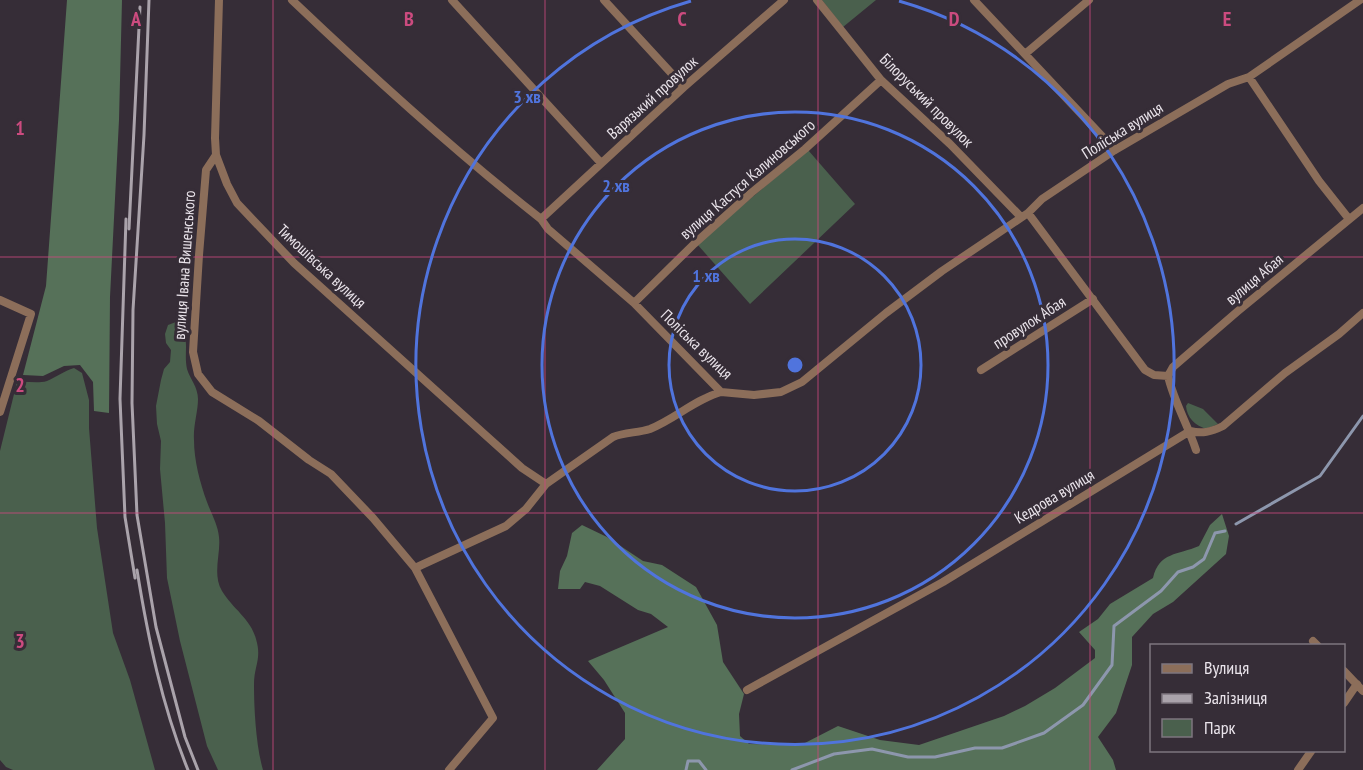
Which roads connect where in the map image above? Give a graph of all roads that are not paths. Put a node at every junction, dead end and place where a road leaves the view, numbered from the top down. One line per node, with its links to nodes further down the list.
1 (219, 0): 15 (street, Тимошівська вулиця)
2 (292, 0): 19 (street, Поліська вулиця)
3 (452, 0): 16 (street)
4 (604, 0): 13 (street)
5 (784, 0): 13 (street, Варязький провулок)
6 (817, 0): 12 (street, Білоруський провулок)
7 (974, 0): 10 (street)
8 (1089, 0): 10 (street)
9 (1360, 0): 11 (street, Поліська вулиця)
10 (1025, 54): 14 (street)
11 (1249, 77): 14 (street, Поліська вулиця); 20 (street)
12 (881, 80): 18 (street, Білоруський провулок); 23 (street, вулиця Кастуся Калиновського)
13 (684, 87): 16 (street, Варязький провулок)
14 (1114, 150): 18 (street, Поліська вулиця)
15 (216, 155): 31 (street, Тимошівська вулиця); 32 (street, вулиця Івана Вишенського)
16 (601, 163): 19 (street, Варязький провулок)
17 (1363, 208): 20 (street, вулиця Абая)
18 (1024, 215): 21 (street, Білоруський провулок); 27 (street, Поліська вулиця)
19 (541, 219): 23 (street, Поліська вулиця)
20 (1349, 219): 26 (street, вулиця Абая)
21 (1093, 299): 25 (street, провулок Абая); 26 (street, Білоруський провулок)
22 (0, 300): 28 (street)
23 (634, 303): 27 (street, Поліська вулиця)
24 (1363, 313): 29 (street, Кедрова вулиця)
25 (981, 370)
26 (1168, 376): 29 (street)
27 (721, 392): 31 (street)
28 (0, 412)
29 (1190, 431): 30 (street); 35 (street, Кедрова вулиця)
30 (1196, 450)
31 (546, 484): 32 (street)
32 (415, 568): 38 (street, вулиця Івана Вишенського)
33 (1345, 672): 34 (street)
34 (1360, 687): 36 (street)
35 (747, 690)
36 (1345, 702)
37 (1311, 752): 39 (street)
38 (449, 770)
39 (1298, 770)

